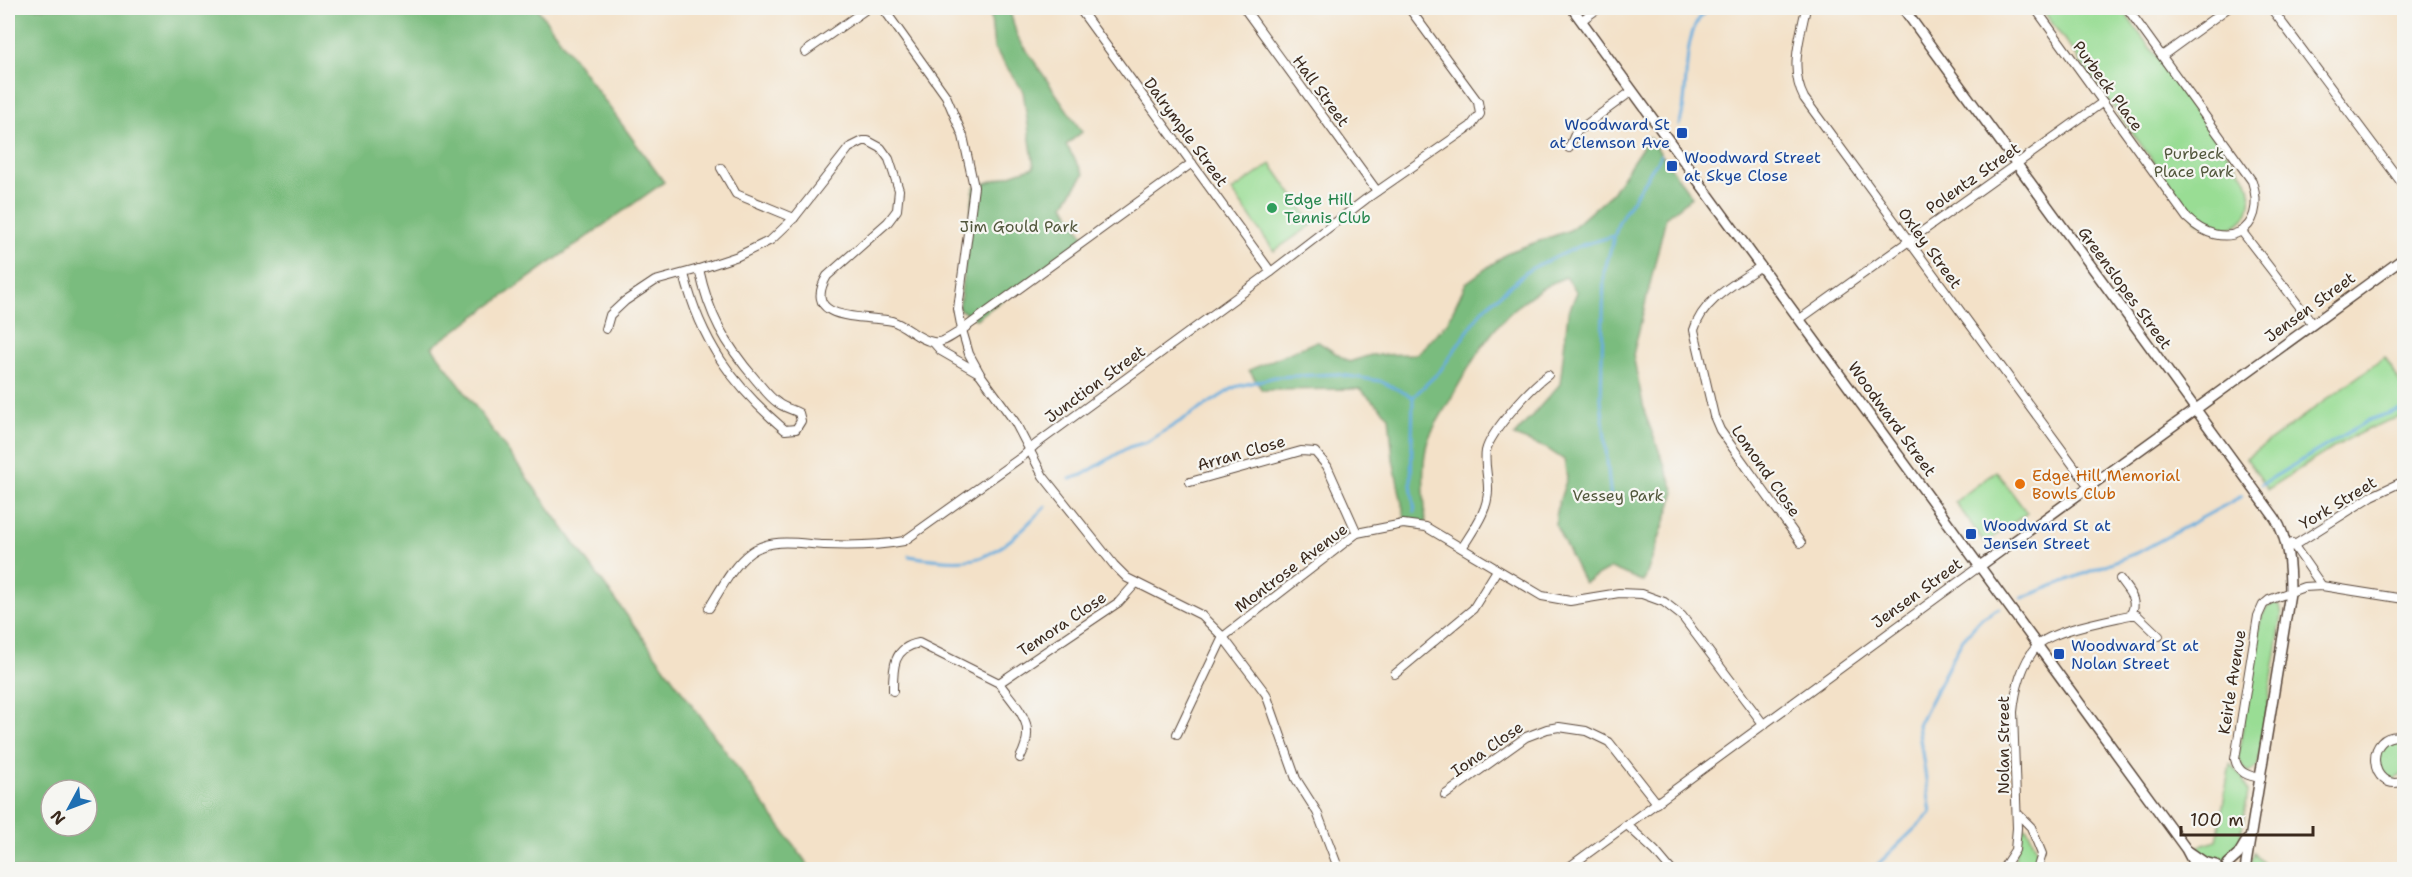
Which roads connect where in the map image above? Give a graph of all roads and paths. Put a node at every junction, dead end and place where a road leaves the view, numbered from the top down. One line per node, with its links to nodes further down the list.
1 (868, 8): 15 (street)
2 (883, 8): 36 (street)
3 (1079, 8): 20 (street, Dalrymple Street)
4 (1244, 8): 24 (street, Hall Street)
5 (1409, 8): 24 (street, Junction Street)
6 (1572, 8): 14 (street, Woodward Street)
7 (1599, 8): 14 (street)
8 (1806, 8): 27 (street, Oxley Street)
9 (1903, 8): 21 (street, Greenslopes Street)
10 (2035, 8): 18 (street, Purbeck Place)
11 (2127, 8): 16 (street)
12 (2228, 8): 16 (street)
13 (2271, 8): 23 (street)
14 (1581, 20): 17 (street, Woodward Street)
15 (805, 52)
16 (2162, 56): 26 (street)
17 (1632, 90): 19 (street); 29 (street, Woodward Street)
18 (2103, 102): 21 (street, Polentz Street); 26 (street, Purbeck Place)
19 (1569, 148)
20 (1192, 163): 31 (street, Dalrymple Street); 36 (street)
21 (2017, 163): 27 (street, Polentz Street); 40 (street, Greenslopes Street)
22 (722, 168): 25 (street)
23 (2404, 186)
24 (1377, 191): 31 (street, Junction Street)
25 (794, 218): 30 (street); 37 (street)
26 (2243, 233): 34 (street)
27 (1908, 240): 33 (street, Polentz Street); 44 (street, Oxley Street)
28 (2404, 258): 34 (street, Jensen Street)
29 (1761, 266): 33 (street, Woodward Street); 46 (street, Lomond Close)
30 (699, 269): 32 (street); 32 (street)
31 (1271, 272): 41 (street, Junction Street)
32 (684, 274): 35 (street)
33 (1800, 319): 49 (street, Woodward Street)
34 (2313, 324): 40 (street, Jensen Street)
35 (606, 329)
36 (962, 330): 37 (street); 38 (street)
37 (934, 343): 38 (street)
38 (980, 374): 41 (street)
39 (1548, 375): 48 (street)
40 (2196, 411): 44 (street, Jensen Street); 47 (street, Greenslopes Street)
41 (1030, 450): 52 (street); 56 (street, Junction Street)
42 (2404, 481): 47 (street, York Street)
43 (1190, 482): 45 (street, Arran Close)
44 (2090, 488): 49 (street, Jensen Street)
45 (1357, 533): 48 (street, Montrose Avenue); 59 (street, Montrose Avenue)
46 (1800, 543)
47 (2290, 547): 53 (street); 54 (street)
48 (1462, 548): 50 (street, Montrose Avenue)
49 (1980, 566): 60 (street, Woodward Street); 64 (street, Jensen Street)
50 (1497, 570): 61 (street); 64 (street, Montrose Avenue)
51 (2120, 579): 57 (street)
52 (1136, 583): 59 (street); 62 (street, Temora Close)
53 (2322, 586): 54 (street, Keirle Avenue); 55 (street)
54 (2290, 593): 68 (street); 68 (street, Keirle Avenue)
55 (2404, 599)
56 (709, 608)
57 (2130, 615): 58 (street); 60 (street)
58 (2159, 636)
59 (1223, 637): 65 (street); 78 (street)
60 (2037, 645): 72 (street, Nolan Street); 75 (street, Woodward Street)
61 (1395, 674)
62 (999, 683): 63 (street); 67 (street)
63 (893, 691)
64 (1764, 725): 71 (street, Jensen Street)
65 (1177, 734)
66 (2404, 737): 69 (street)
67 (1020, 758)
68 (2260, 778): 74 (street)
69 (2404, 781)
70 (1445, 795): 71 (street, Iona Close)
71 (1657, 803): 73 (street, Jensen Street)
72 (2016, 813): 81 (street, Nolan Street); 82 (street, Nolan Street)
73 (1627, 825): 79 (street, Jensen Street); 80 (street)
74 (2252, 830): 76 (street); 84 (street)
75 (2186, 849): 77 (street, Woodward Street); 83 (street, Woodward Street)
76 (2228, 864): 77 (street); 84 (street)
77 (2213, 868)
78 (1339, 870)
79 (1565, 870)
80 (1671, 870)
81 (2002, 870)
82 (2037, 870)
83 (2197, 870)
84 (2243, 870)

